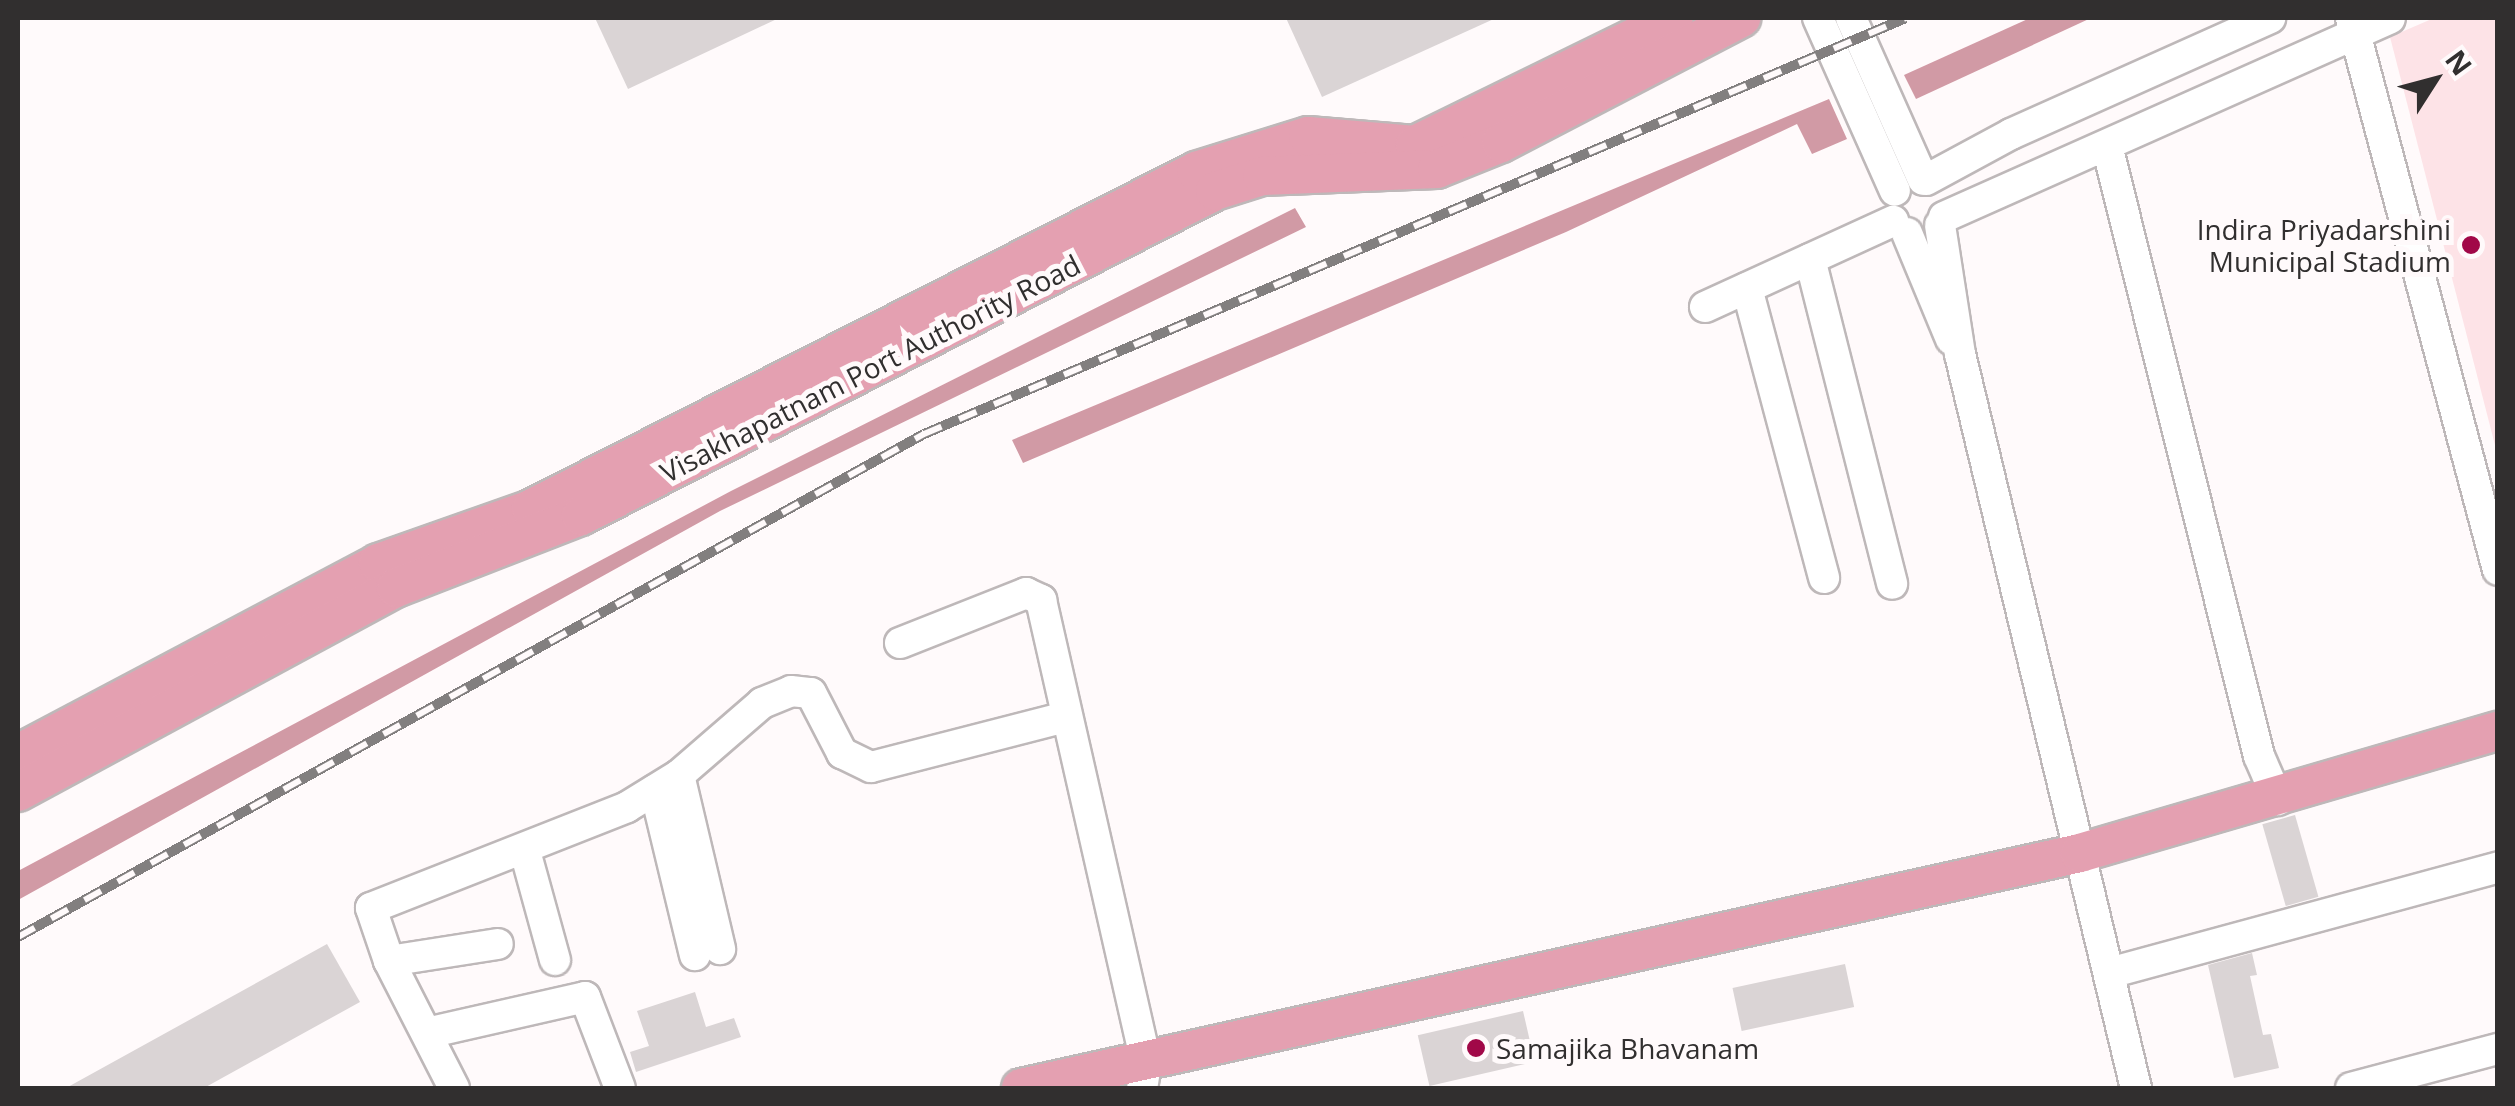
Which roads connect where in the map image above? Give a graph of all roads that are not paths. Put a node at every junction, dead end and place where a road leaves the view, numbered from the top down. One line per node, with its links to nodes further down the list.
1 (1674, 18): 21 (main road, Visakhapatnam Port Authority Road)
2 (1741, 18): 23 (main road, Visakhapatnam Port Authority Road)
3 (1818, 18): 9 (street)
4 (1850, 18): 9 (street)
5 (2270, 18): 9 (street)
6 (2390, 18): 7 (street)
7 (2353, 25): 8 (street); 15 (street)
8 (2107, 146): 10 (street); 24 (street)
9 (1909, 201): 10 (street); 10 (street); 11 (street); 14 (street)
10 (1942, 221): 14 (street)
11 (1810, 259): 12 (street); 17 (street)
12 (1747, 288): 13 (street); 16 (street)
13 (1705, 307)
14 (1960, 354): 26 (street)
15 (2498, 570)
16 (1824, 578)
17 (1892, 584)
18 (900, 643): 19 (street)
19 (1066, 718): 22 (street); 35 (street)
20 (2498, 731): 24 (main road)
21 (18, 754)
22 (667, 782): 25 (street); 29 (street)
23 (18, 792)
24 (2278, 800): 26 (main road)
25 (524, 851): 30 (street); 31 (street)
26 (2080, 854): 32 (street); 35 (main road)
27 (2498, 866): 32 (street)
28 (498, 944): 31 (street)
29 (708, 952)
30 (554, 960)
31 (389, 961): 33 (street)
32 (2109, 973): 39 (street)
33 (426, 1032): 36 (street); 37 (street)
34 (2498, 1049): 40 (street)
35 (1144, 1076): 38 (main road)
36 (454, 1088)
37 (620, 1088)
38 (1022, 1088)
39 (2136, 1088)
40 (2351, 1088)

